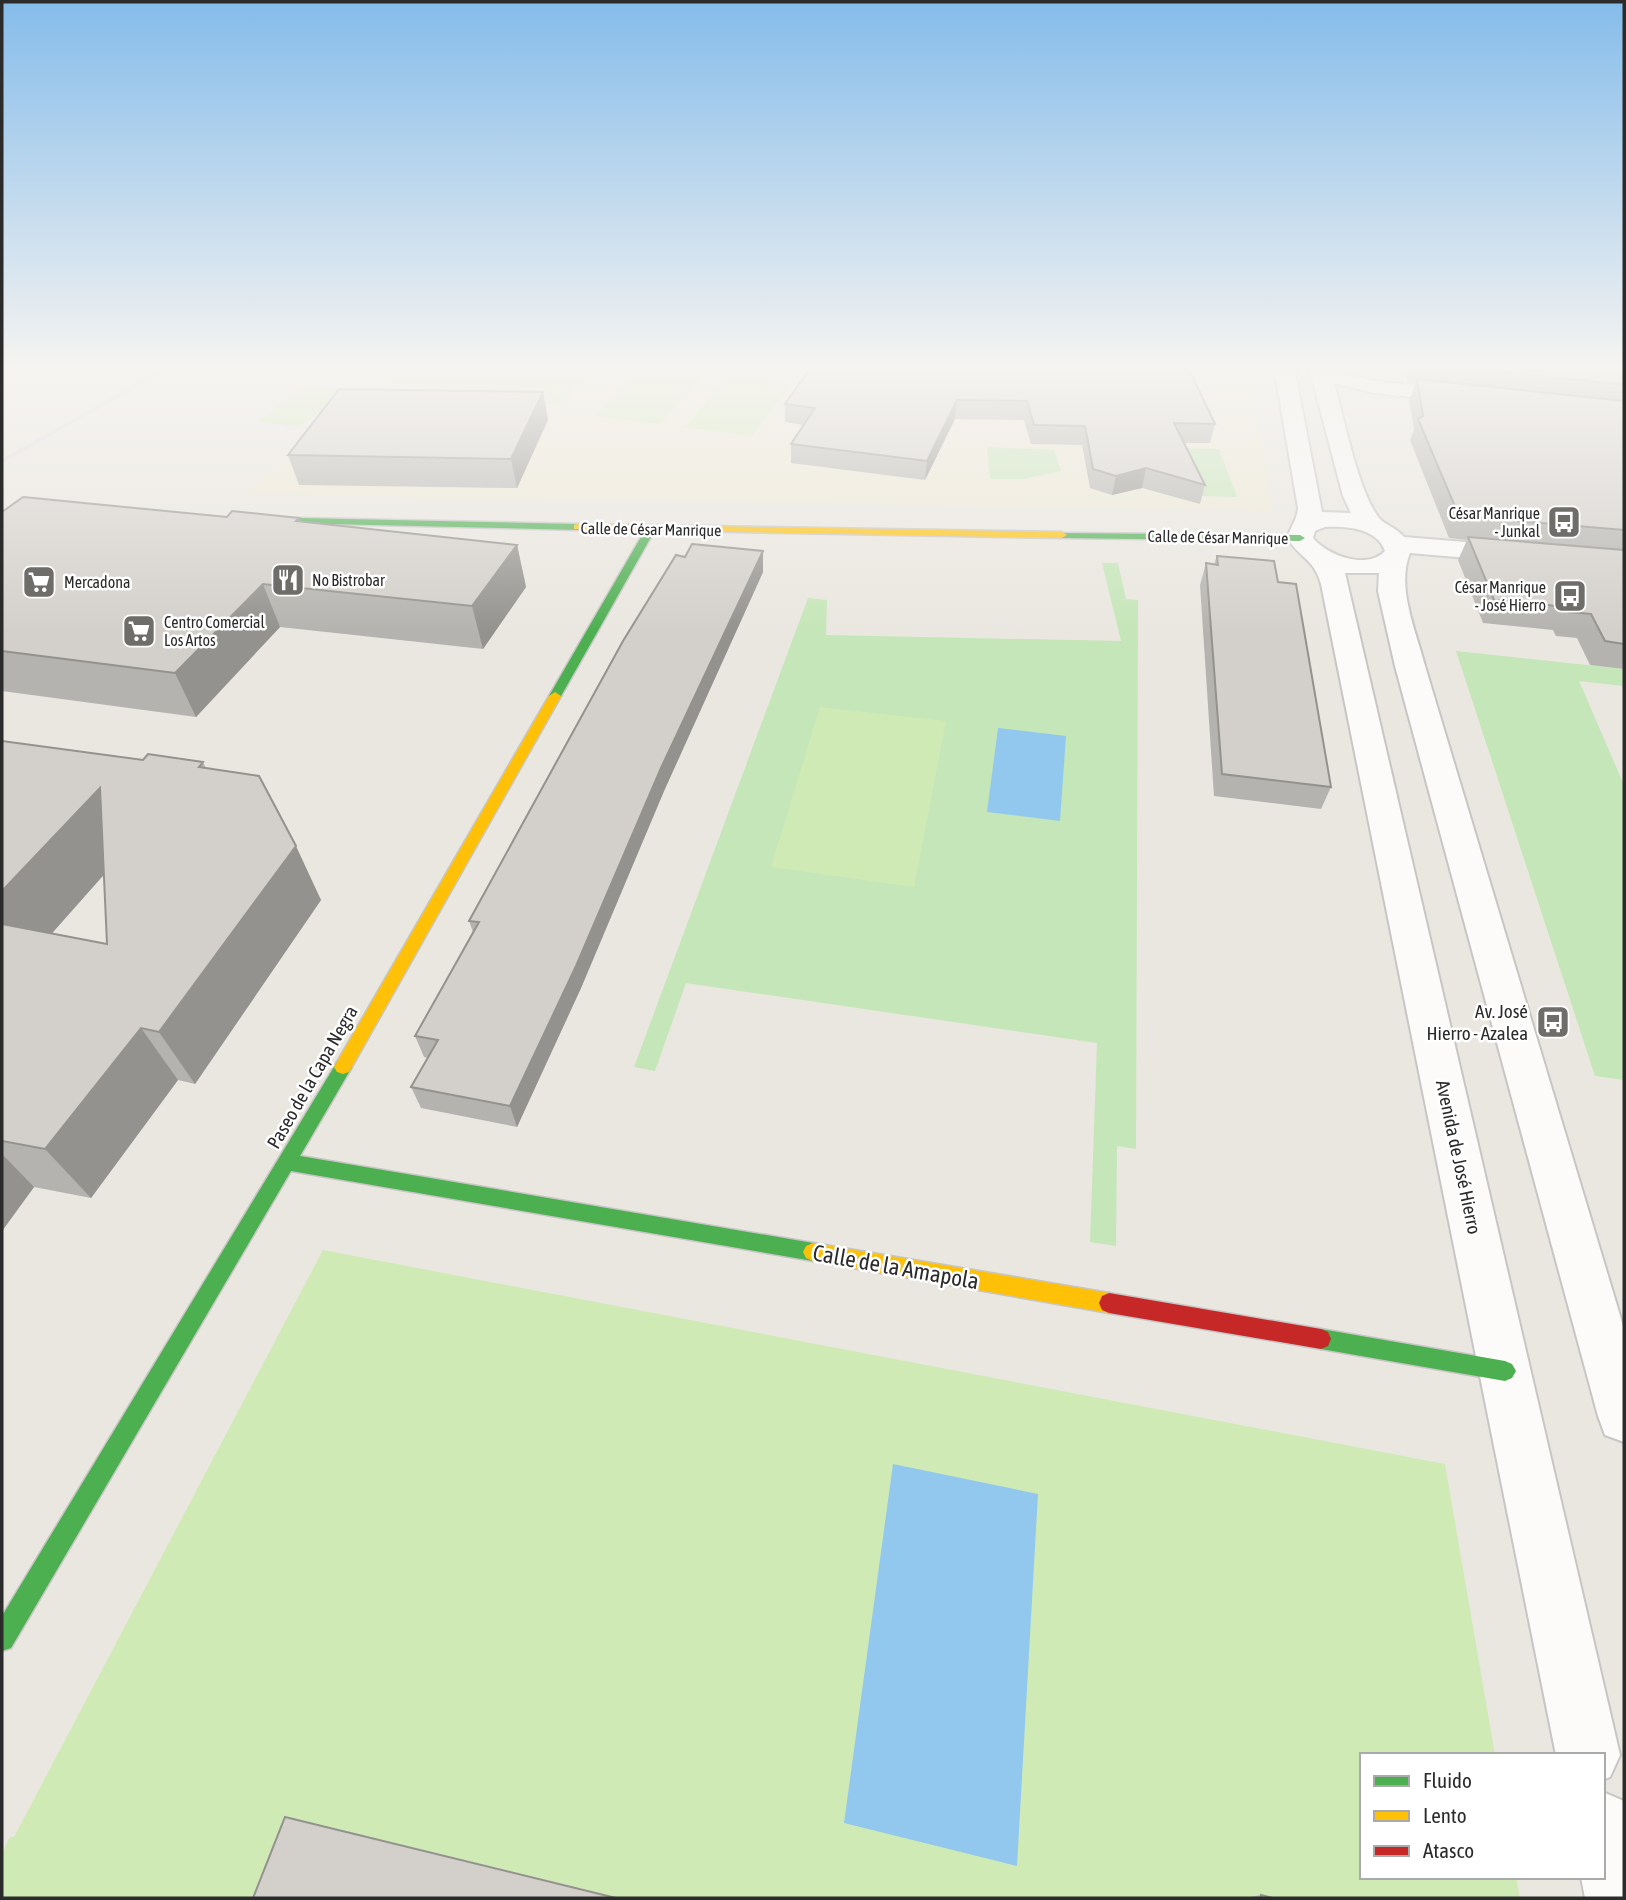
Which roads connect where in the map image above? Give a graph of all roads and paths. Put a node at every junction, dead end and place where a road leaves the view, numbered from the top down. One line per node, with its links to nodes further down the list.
1 (1302, 456): 6 (street, Avenida de José Hierro)
2 (1344, 456): 4 (street)
3 (237, 520): 5 (street, Calle de César Manrique)
4 (1370, 525): 6 (street); 7 (street)
5 (650, 530): 6 (street, Calle de César Manrique); 9 (street, Paseo de la Capa Negra)
6 (1312, 540): 7 (street); 10 (street, Avenida de José Hierro)
7 (1395, 552): 8 (street); 11 (street)
8 (1544, 557)
9 (288, 1162): 10 (street, Calle de la Amapola); 12 (street, Paseo de la Capa Negra)
10 (1504, 1371): 13 (street, Avenida de José Hierro)
11 (1622, 1403)
12 (2, 1639)
13 (1588, 1753)
14 (1605, 1834): 15 (street)
15 (1619, 1898)

